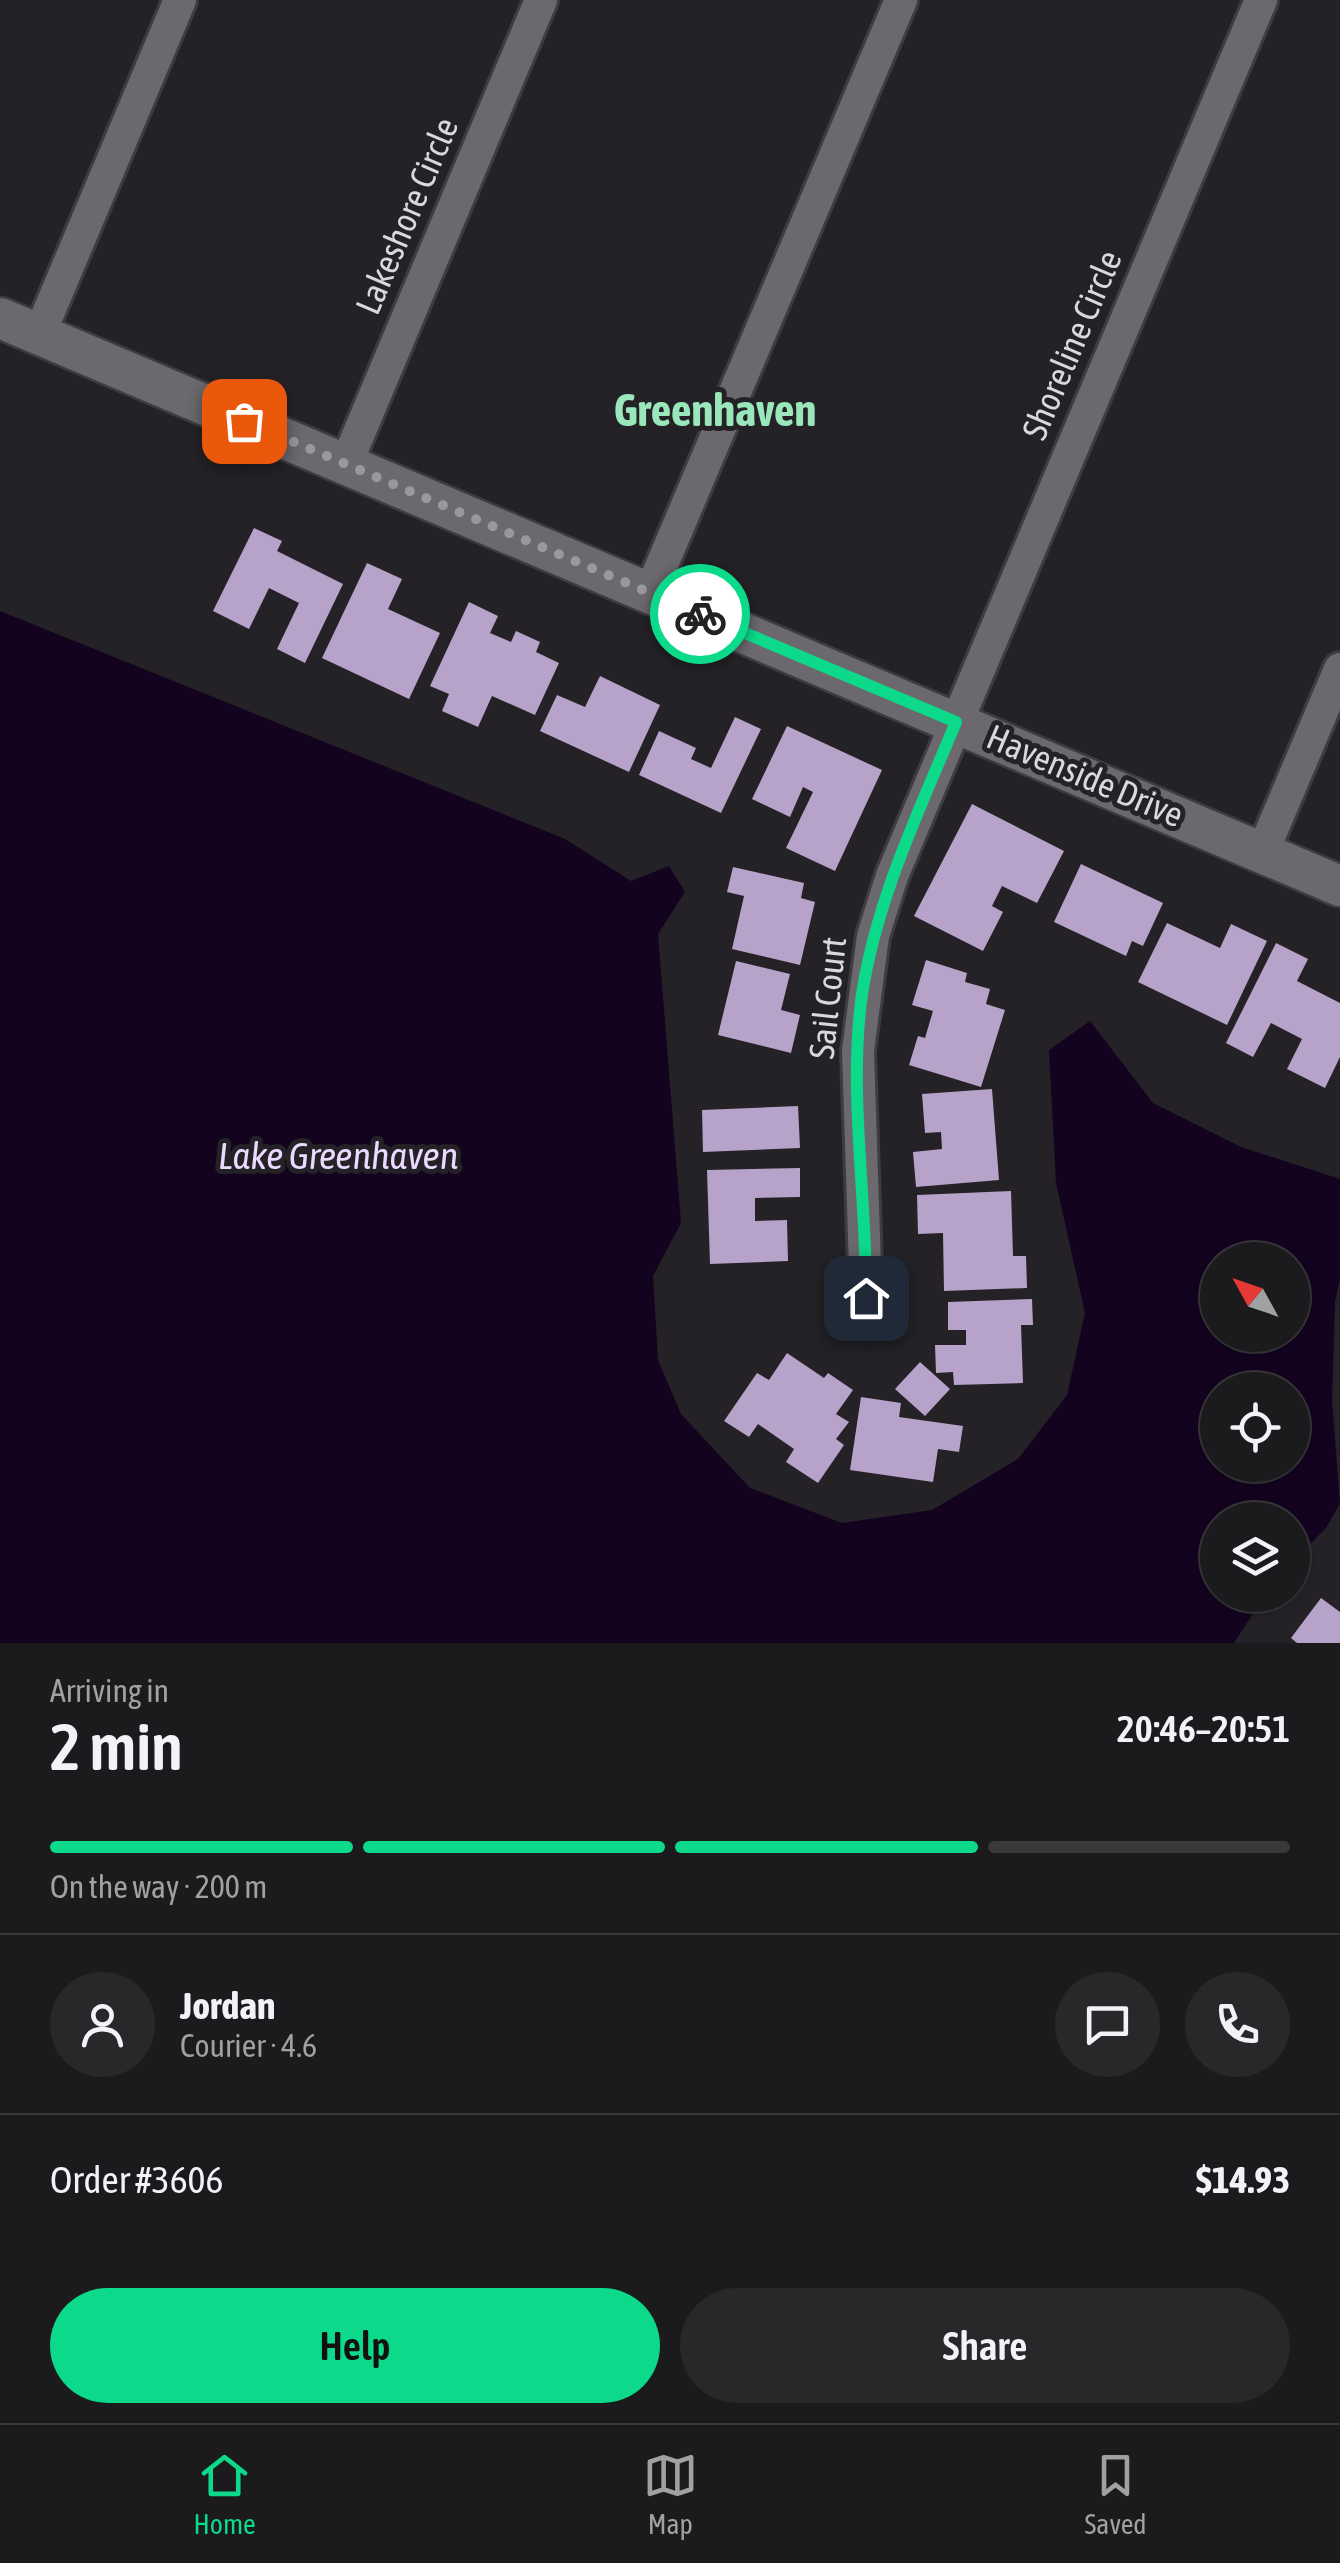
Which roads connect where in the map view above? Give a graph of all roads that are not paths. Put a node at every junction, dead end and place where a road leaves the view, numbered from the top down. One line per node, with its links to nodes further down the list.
1 (180, 0): 6 (street)
2 (541, 0): 7 (street, Lakeshore Circle)
3 (901, 0): 8 (street)
4 (1261, 0): 10 (street, Shoreline Circle)
5 (0, 318): 6 (street, Havenside Drive)
6 (39, 335): 7 (street, Havenside Drive)
7 (346, 464): 8 (street, Havenside Drive)
8 (650, 592): 10 (street, Havenside Drive)
9 (1340, 668): 11 (street)
10 (956, 722): 11 (street, Havenside Drive); 13 (street, Sail Court)
11 (1263, 851): 12 (street, Havenside Drive)
12 (1340, 886)
13 (866, 1298)

